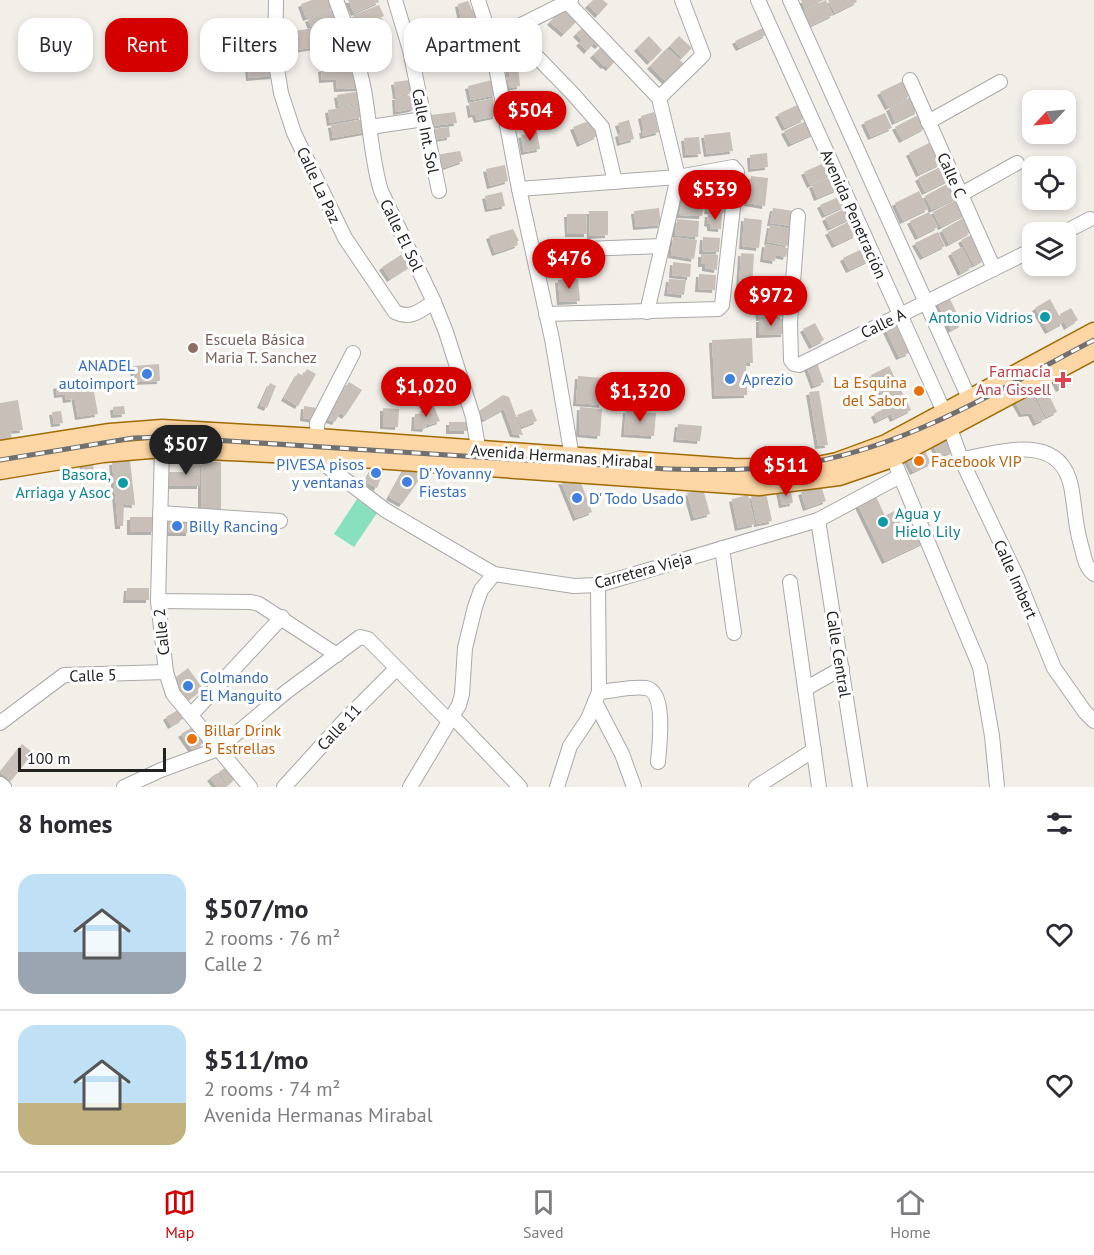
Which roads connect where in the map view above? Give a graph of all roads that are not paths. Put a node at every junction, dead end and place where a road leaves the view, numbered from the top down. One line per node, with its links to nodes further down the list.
1 (276, 0): 32 (street, Calle La Paz)
2 (336, 0): 18 (street, Calle El Sol)
3 (395, 0): 16 (street, Calle Int. Sol)
4 (478, 0): 9 (street)
5 (682, 0): 15 (street)
6 (758, 0): 35 (street, Avenida Penetración)
7 (790, 0): 33 (street, Avenida Penetración)
8 (569, 1): 10 (street); 15 (street)
9 (484, 18)
10 (533, 18)
11 (542, 62): 21 (street)
12 (497, 72): 22 (street)
13 (910, 80): 17 (street, Calle C)
14 (1000, 82): 17 (street)
15 (659, 98): 20 (street)
16 (424, 119): 18 (street); 23 (street, Calle Int. Sol)
17 (928, 122): 24 (street, Calle C)
18 (370, 127): 32 (street, Calle El Sol)
19 (1017, 163): 24 (street)
20 (678, 177): 21 (street); 28 (street); 34 (street)
21 (615, 182): 22 (street)
22 (519, 189): 29 (street)
23 (439, 191)
24 (960, 195): 31 (street, Calle C)
25 (798, 216): 35 (street, Calle A)
26 (1090, 219): 27 (street)
27 (1076, 226)
28 (662, 246): 29 (street); 34 (street)
29 (534, 251): 36 (street)
30 (1022, 255): 31 (street, Calle A)
31 (994, 270): 33 (street, Calle A)
32 (434, 302): 47 (street, Calle El Sol)
33 (925, 303): 35 (street, Calle A); 40 (street, Avenida Penetración)
34 (647, 312): 36 (street)
35 (899, 315): 41 (street, Avenida Penetración)
36 (546, 318): 46 (street)
37 (1094, 333): 40 (main road, Avenida Hermanas Mirabal)
38 (1094, 350): 40 (main road, Avenida Hermanas Mirabal)
39 (353, 353): 42 (street)
40 (972, 407): 41 (main road, Avenida Hermanas Mirabal)
41 (947, 421): 45 (main road, Avenida Hermanas Mirabal); 48 (street, Calle Imbert)
42 (318, 446): 43 (main road, Avenida Hermanas Mirabal); 44 (main road, Avenida Hermanas Mirabal); 47 (main road, Avenida Hermanas Mirabal); 55 (street, Carretera Vieja)
43 (162, 448): 49 (main road, Avenida Hermanas Mirabal); 51 (street, Calle 2)
44 (0, 450)
45 (889, 451): 46 (main road, Avenida Hermanas Mirabal); 47 (main road, Avenida Hermanas Mirabal); 50 (street)
46 (569, 456): 47 (main road, Avenida Hermanas Mirabal)
47 (481, 458)
48 (961, 459): 56 (street); 70 (street, Calle Imbert)
49 (0, 470)
50 (900, 476): 53 (street, Carretera Vieja); 87 (street)
51 (160, 513): 52 (street); 59 (street, Calle 2)
52 (280, 520)
53 (818, 520): 54 (street, Carretera Vieja); 63 (street, Calle Central)
54 (722, 548): 58 (street, Carretera Vieja); 61 (street)
55 (494, 574): 58 (street, Carretera Vieja); 69 (street)
56 (1094, 574)
57 (790, 582): 66 (street)
58 (598, 585): 67 (street)
59 (158, 601): 60 (street); 65 (street, Calle 2)
60 (282, 617): 62 (street); 68 (street)
61 (734, 633)
62 (337, 655): 64 (street); 72 (street)
63 (842, 668): 66 (street); 86 (street, Calle Central)
64 (396, 669): 69 (street); 79 (street, Calle 11)
65 (166, 672): 68 (street, Calle 2); 71 (street, Calle 5)
66 (805, 689): 73 (street)
67 (597, 697): 74 (street); 82 (street); 83 (street)
68 (191, 715): 72 (street, Calle 2)
69 (451, 719): 80 (street); 81 (street)
70 (1094, 721)
71 (0, 723)
72 (218, 749): 76 (street, Calle 2); 78 (street)
73 (814, 750): 84 (street); 85 (street)
74 (658, 762)
75 (0, 784): 77 (street)
76 (244, 785)
77 (3, 787)
78 (124, 787)
79 (284, 787)
80 (410, 787)
81 (520, 787)
82 (557, 787)
83 (634, 787)
84 (756, 787)
85 (819, 787)
86 (860, 787)
87 (997, 787)

